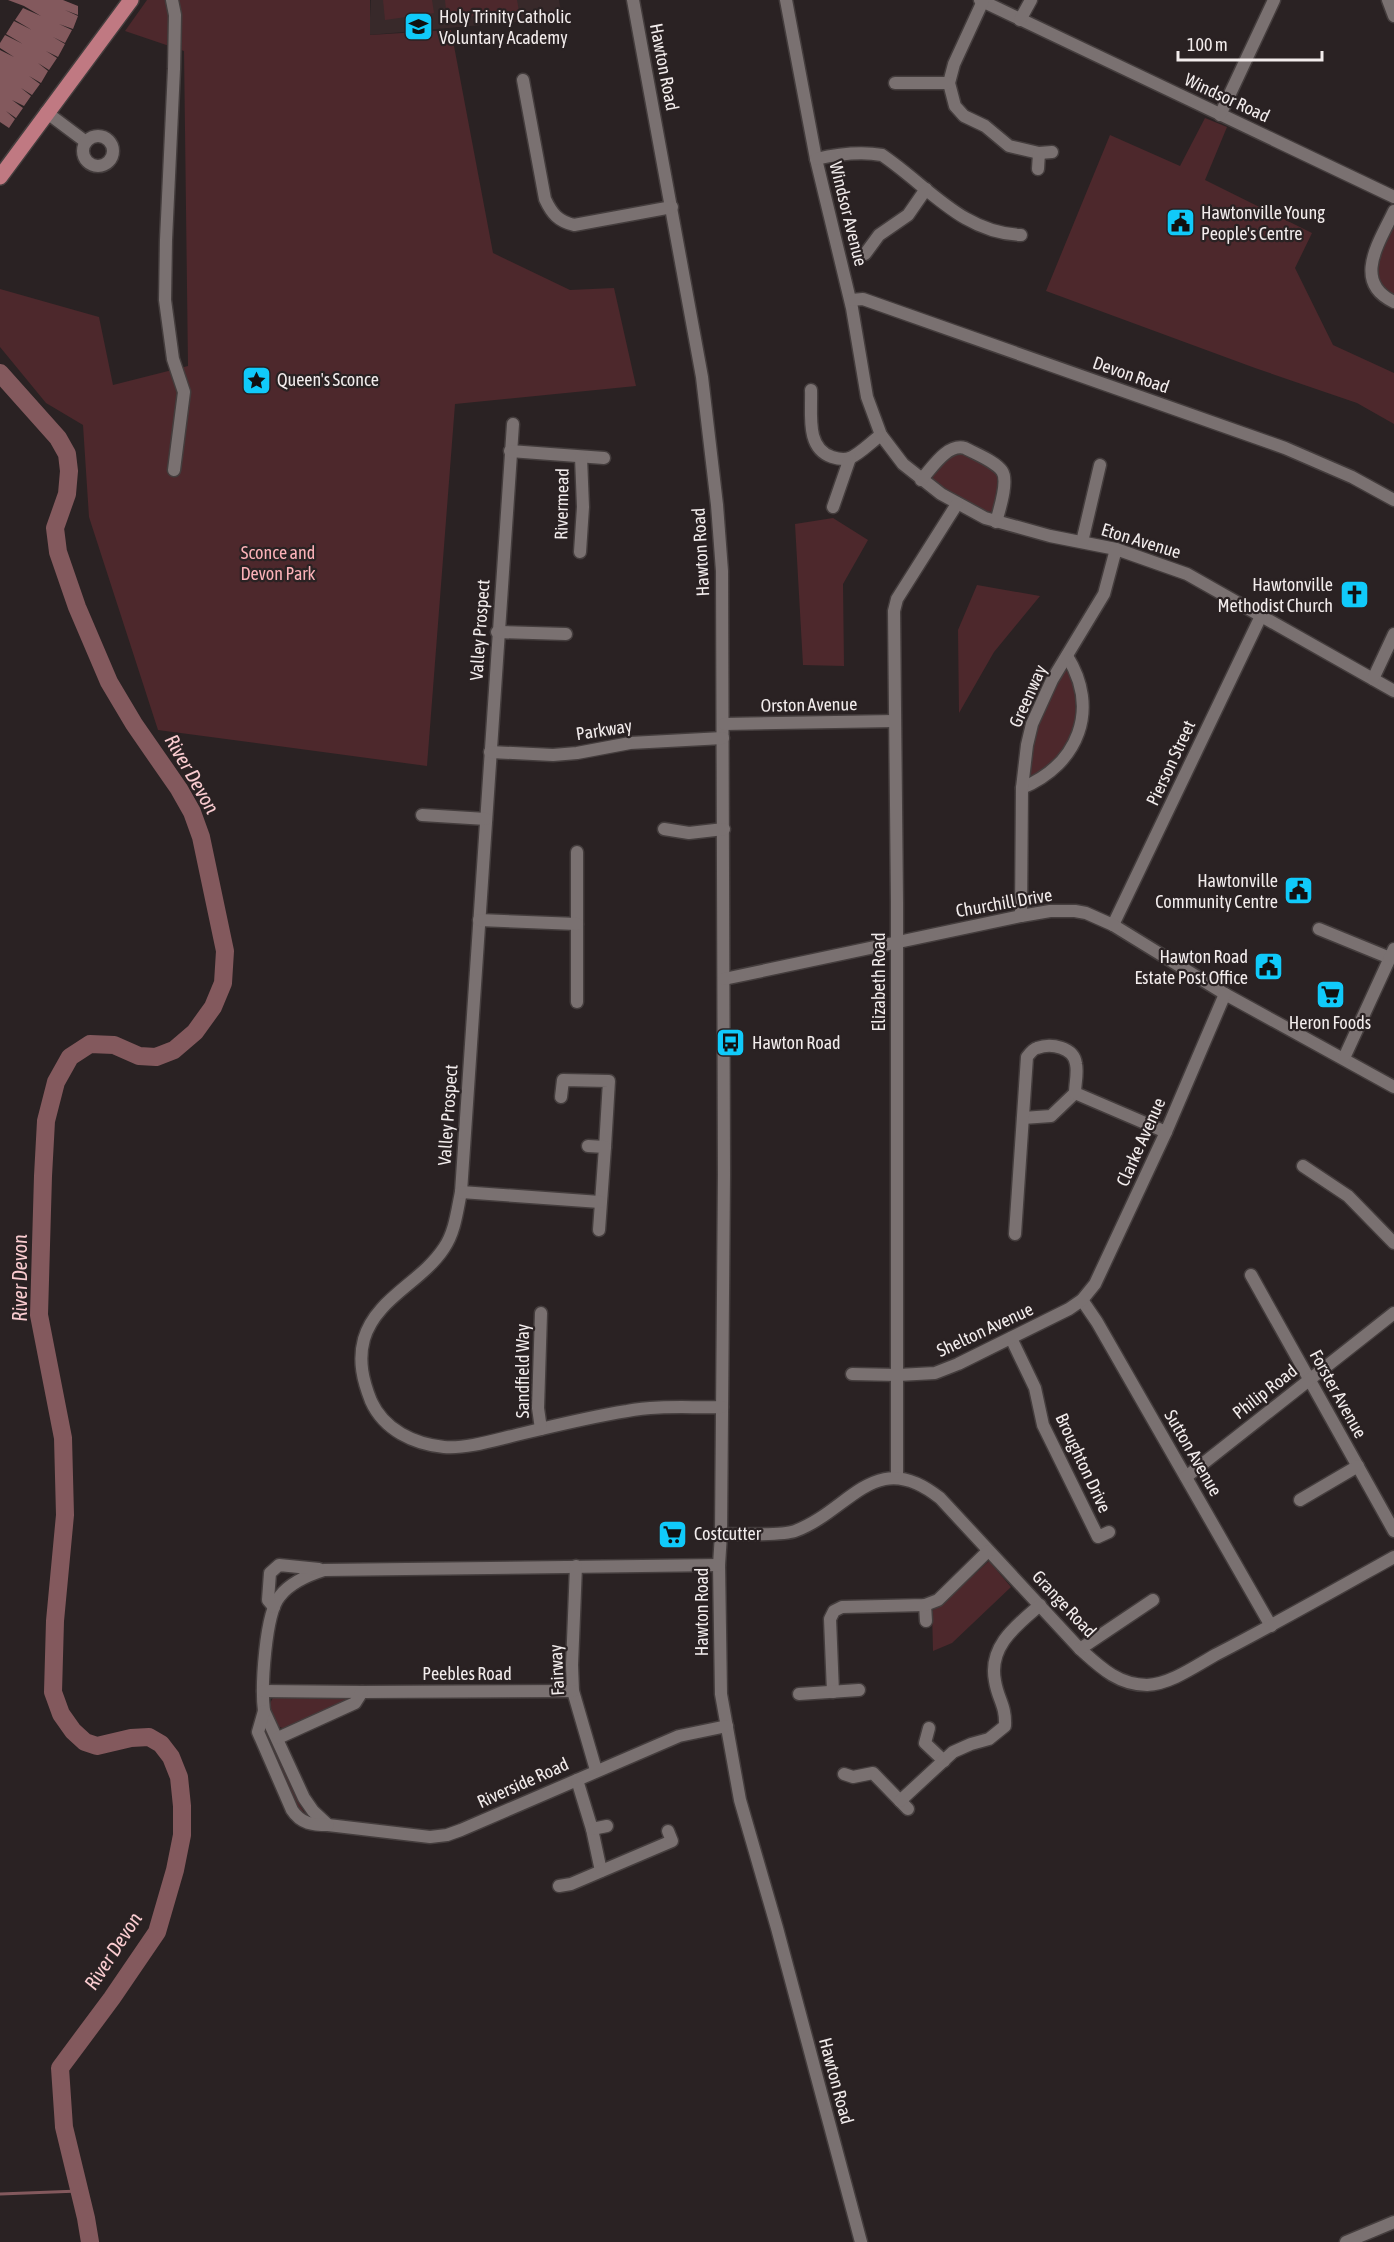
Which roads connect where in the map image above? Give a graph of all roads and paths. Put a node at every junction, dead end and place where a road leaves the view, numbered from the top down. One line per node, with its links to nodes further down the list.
1 (172, 0): 38 (street)
2 (633, 0): 24 (street, Hawton Road)
3 (786, 0): 19 (street, Windsor Avenue)
4 (1031, 0): 10 (street)
5 (1274, 0): 15 (street)
6 (1388, 0): 9 (street)
7 (128, 1): 14 (main road)
8 (981, 1): 10 (street, Windsor Road); 13 (street)
9 (1394, 16)
10 (1020, 20): 15 (street, Windsor Road)
11 (523, 80): 24 (street)
12 (895, 83): 13 (street)
13 (949, 83): 18 (street)
14 (46, 112): 16 (street); 21 (main road)
15 (1220, 115): 23 (street, Windsor Road)
16 (86, 142)
17 (1052, 152): 18 (street)
18 (1039, 153): 20 (street)
19 (816, 159): 22 (street); 28 (street, Windsor Avenue)
20 (1038, 170)
21 (0, 177)
22 (926, 189): 26 (street); 27 (street)
23 (1394, 197)
24 (672, 207): 55 (street, Hawton Road)
25 (1394, 211): 29 (street)
26 (1021, 235)
27 (865, 254)
28 (851, 300): 32 (street, Windsor Avenue); 40 (street, Devon Road)
29 (1394, 302)
30 (811, 390): 36 (street)
31 (513, 424): 33 (street, Valley Prospect)
32 (881, 435): 36 (street); 39 (street, Eton Avenue)
33 (510, 451): 34 (street, Rivermead); 48 (street, Valley Prospect)
34 (581, 457): 35 (street, Rivermead); 46 (street, Rivermead)
35 (603, 458)
36 (850, 458): 42 (street)
37 (1100, 465): 44 (street)
38 (174, 470)
39 (921, 480): 41 (street, Eton Avenue); 43 (street)
40 (1394, 500)
41 (957, 504): 43 (street, Eton Avenue); 54 (street, Elizabeth Road)
42 (833, 507)
43 (996, 522): 44 (street, Eton Avenue)
44 (1082, 542): 45 (street, Eton Avenue)
45 (1116, 549): 47 (street, Eton Avenue); 51 (street, Greenway)
46 (580, 552)
47 (1261, 616): 52 (street, Eton Avenue); 67 (street, Pierson Street)
48 (497, 632): 49 (street); 57 (street, Valley Prospect)
49 (566, 634)
50 (1394, 634): 52 (street)
51 (1067, 656): 58 (street, Greenway); 58 (street, Greenway)
52 (1373, 680): 53 (street, Eton Avenue)
53 (1394, 691)
54 (894, 721): 55 (street, Orston Avenue); 69 (street, Elizabeth Road)
55 (724, 724): 56 (street, Hawton Road)
56 (723, 738): 57 (street, Parkway); 62 (street, Hawton Road)
57 (490, 752): 60 (street, Valley Prospect)
58 (1022, 788): 64 (street, Greenway)
59 (422, 815): 60 (street)
60 (486, 819): 65 (street, Valley Prospect)
61 (664, 829): 62 (street)
62 (724, 829): 71 (street, Hawton Road)
63 (577, 852): 66 (street)
64 (1021, 916): 67 (street, Churchill Drive); 69 (street, Churchill Drive)
65 (479, 920): 66 (street); 83 (street, Valley Prospect)
66 (577, 924): 73 (street)
67 (1113, 925): 72 (street, Churchill Drive)
68 (1319, 928): 70 (street)
69 (897, 942): 71 (street, Churchill Drive); 94 (street, Elizabeth Road)
70 (1392, 953): 74 (street)
71 (724, 979): 96 (street, Hawton Road)
72 (1225, 994): 74 (street, Churchill Drive); 79 (street, Clarke Avenue)
73 (578, 1002)
74 (1344, 1058): 75 (street, Churchill Drive)
75 (1394, 1087)
76 (1075, 1093): 78 (street); 78 (street); 79 (street)
77 (561, 1097): 81 (street)
78 (1023, 1118): 86 (street)
79 (1166, 1132): 89 (street, Clarke Avenue)
80 (588, 1146): 81 (street)
81 (605, 1147): 84 (street)
82 (1303, 1166): 87 (street)
83 (461, 1192): 84 (street); 97 (street, Valley Prospect)
84 (600, 1202): 85 (street)
85 (599, 1230)
86 (1016, 1234)
87 (1394, 1243)
88 (1251, 1275): 95 (street, Forster Avenue)
89 (1082, 1300): 92 (street, Shelton Avenue); 99 (street, Sutton Avenue)
90 (541, 1313): 97 (street, Sandfield Way)
91 (1394, 1313): 95 (street, Philip Road)
92 (1011, 1338): 94 (street, Shelton Avenue); 104 (street, Broughton Drive)
93 (852, 1374): 94 (street, Shelton Avenue)
94 (898, 1375): 100 (street, Elizabeth Road)
95 (1310, 1381): 98 (street, Forster Avenue); 99 (street, Philip Road)
96 (722, 1407): 97 (street, Valley Prospect); 103 (street, Hawton Road)
97 (541, 1429)
98 (1358, 1466): 101 (street); 102 (street, Forster Avenue)
99 (1186, 1477): 115 (street, Sutton Avenue)
100 (897, 1478): 103 (street, Grange Road); 105 (street, Grange Road)
101 (1303, 1495)
102 (1394, 1531)
103 (722, 1534): 107 (street, Hawton Road)
104 (1098, 1537)
105 (988, 1551): 111 (street); 112 (street, Grange Road)
106 (1394, 1557): 115 (street, Grange Road)
107 (719, 1565): 108 (street, Riverside Road); 124 (street, Hawton Road)
108 (576, 1566): 109 (street, Riverside Road); 119 (street, Fairway)
109 (324, 1570): 113 (street, Riverside Road); 113 (street, Riverside Road)
110 (1153, 1600): 116 (street)
111 (926, 1605): 114 (street); 121 (street)
112 (1040, 1605): 116 (street, Grange Road); 127 (street)
113 (274, 1607): 118 (street, Riverside Road)
114 (926, 1621)
115 (1271, 1626): 116 (street, Grange Road)
116 (1080, 1649)
117 (859, 1690): 121 (street)
118 (263, 1691): 120 (street, Peebles Road); 123 (street, Riverside Road)
119 (573, 1691): 120 (street, Peebles Road); 128 (street, Fairway)
120 (362, 1692): 126 (street)
121 (833, 1692): 122 (street)
122 (800, 1694)
123 (264, 1711): 126 (street, Riverside Road); 131 (street, Riverside Road)
124 (727, 1726): 128 (street, Riverside Road); 138 (street, Hawton Road)
125 (929, 1728): 127 (street)
126 (278, 1738): 131 (street, Riverside Road)
127 (944, 1761): 129 (street)
128 (596, 1770): 130 (street, Riverside Road)
129 (850, 1779)
130 (577, 1780): 131 (street, Riverside Road); 133 (street)
131 (328, 1825)
132 (607, 1826): 133 (street)
133 (592, 1829): 135 (street)
134 (668, 1831): 135 (street)
135 (601, 1871): 136 (street)
136 (565, 1872)
137 (1394, 2222): 139 (street)
138 (861, 2242)
139 (1346, 2242)

